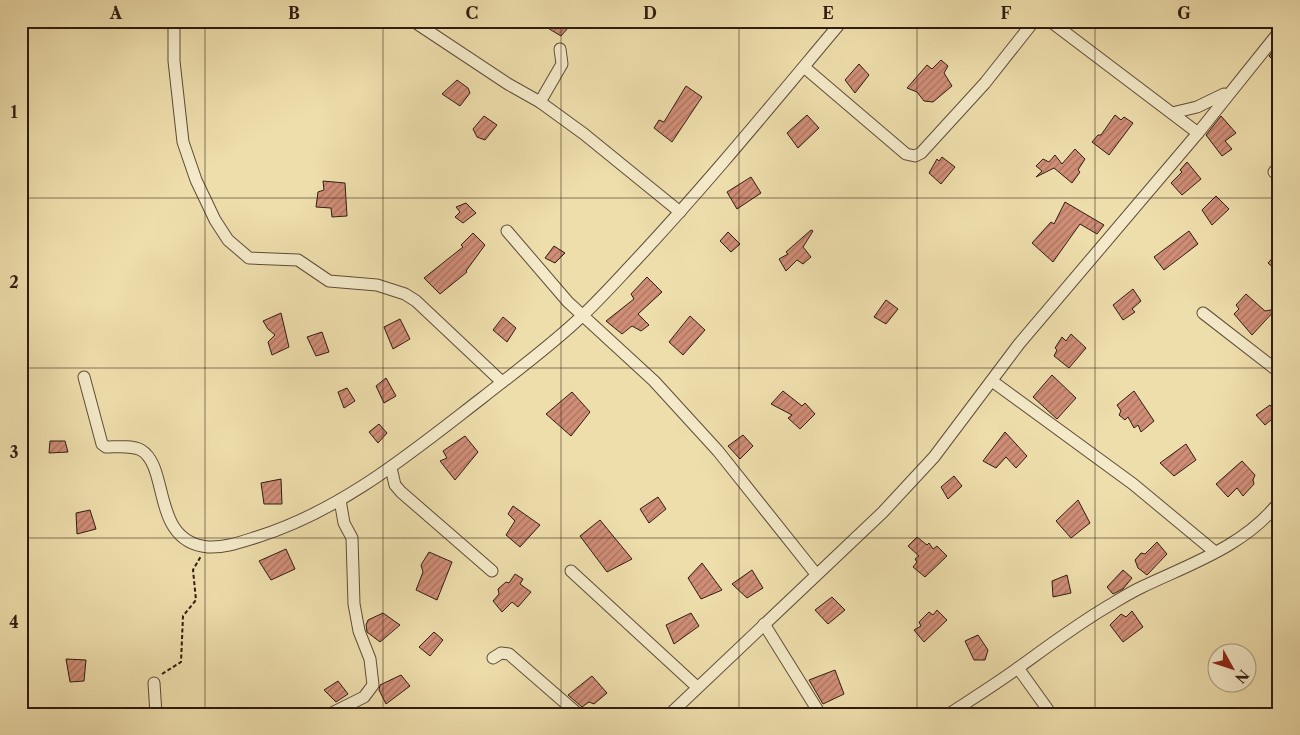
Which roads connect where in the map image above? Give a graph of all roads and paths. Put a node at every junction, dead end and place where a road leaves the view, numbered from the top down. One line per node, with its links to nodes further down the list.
1 (174, 21): 20 (street)
2 (413, 21): 10 (street)
3 (842, 21): 8 (street)
4 (1034, 21): 8 (street)
5 (1050, 21): 11 (street)
6 (1279, 32): 9 (street)
7 (560, 49): 10 (street)
8 (804, 67): 13 (street)
9 (1230, 91): 11 (street); 12 (street)
10 (540, 102): 13 (street)
11 (1172, 113): 12 (street)
12 (1198, 132): 19 (street)
13 (680, 212): 16 (street)
14 (507, 231): 16 (street)
15 (1203, 313): 17 (street)
16 (582, 316): 20 (street); 28 (street)
17 (1279, 372)
18 (84, 377): 24 (street)
19 (992, 381): 25 (street); 28 (street)
20 (502, 382): 21 (street)
21 (391, 468): 22 (street); 26 (street)
22 (340, 500): 24 (street); 35 (street)
23 (1279, 502): 25 (street)
24 (209, 547): 32 (path)
25 (1216, 552): 31 (street)
26 (492, 571)
27 (571, 571): 33 (street)
28 (816, 574): 29 (street)
29 (764, 624): 33 (street); 38 (street)
30 (493, 658): 36 (street)
31 (1018, 668): 39 (street); 40 (street)
32 (154, 683): 34 (street)
33 (697, 687): 37 (street)
34 (156, 714)
35 (330, 714)
36 (578, 714)
37 (670, 714)
38 (820, 714)
39 (949, 714)
40 (1051, 714)

